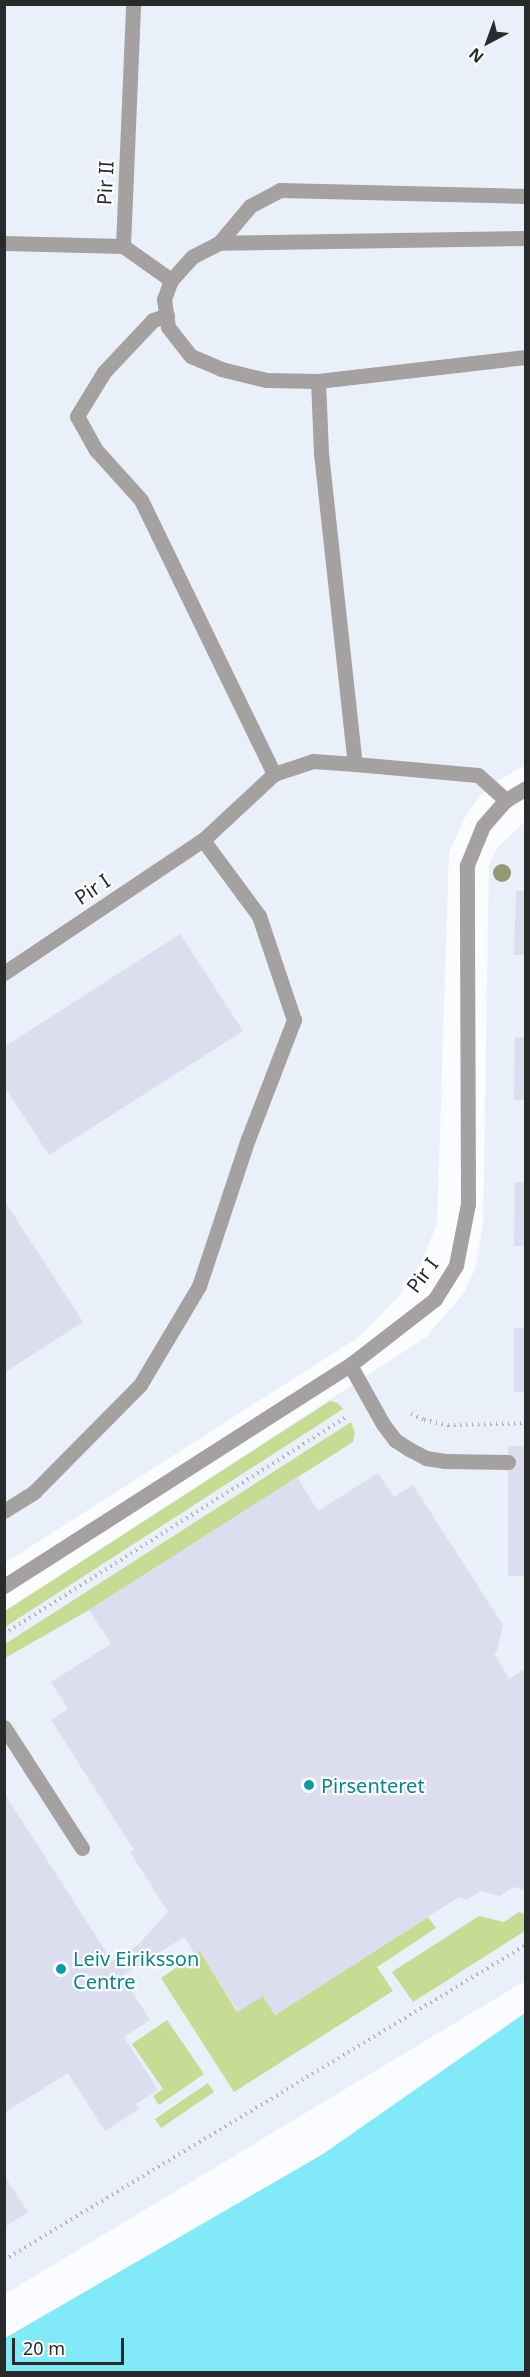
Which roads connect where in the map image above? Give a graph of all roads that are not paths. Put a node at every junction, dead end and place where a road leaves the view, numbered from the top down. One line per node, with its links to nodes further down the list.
1 (133, 4): 6 (street, Pir II)
2 (525, 196): 5 (street)
3 (525, 238): 5 (street)
4 (4, 243): 6 (street)
5 (219, 243): 7 (street)
6 (123, 246): 7 (street)
7 (171, 280): 8 (street)
8 (167, 315): 10 (street); 12 (street)
9 (525, 357): 10 (street)
10 (318, 381): 11 (street)
11 (355, 764): 12 (street); 14 (street)
12 (274, 774): 15 (street, Pir I)
13 (525, 788): 14 (street, Pir I)
14 (506, 800): 17 (street, Pir I)
15 (203, 840): 16 (street, Pir I); 19 (street)
16 (4, 972)
17 (350, 1365): 18 (street); 20 (street, Pir I)
18 (508, 1462)
19 (4, 1511)
20 (4, 1586)
21 (4, 1727): 22 (street)
22 (82, 1848)

